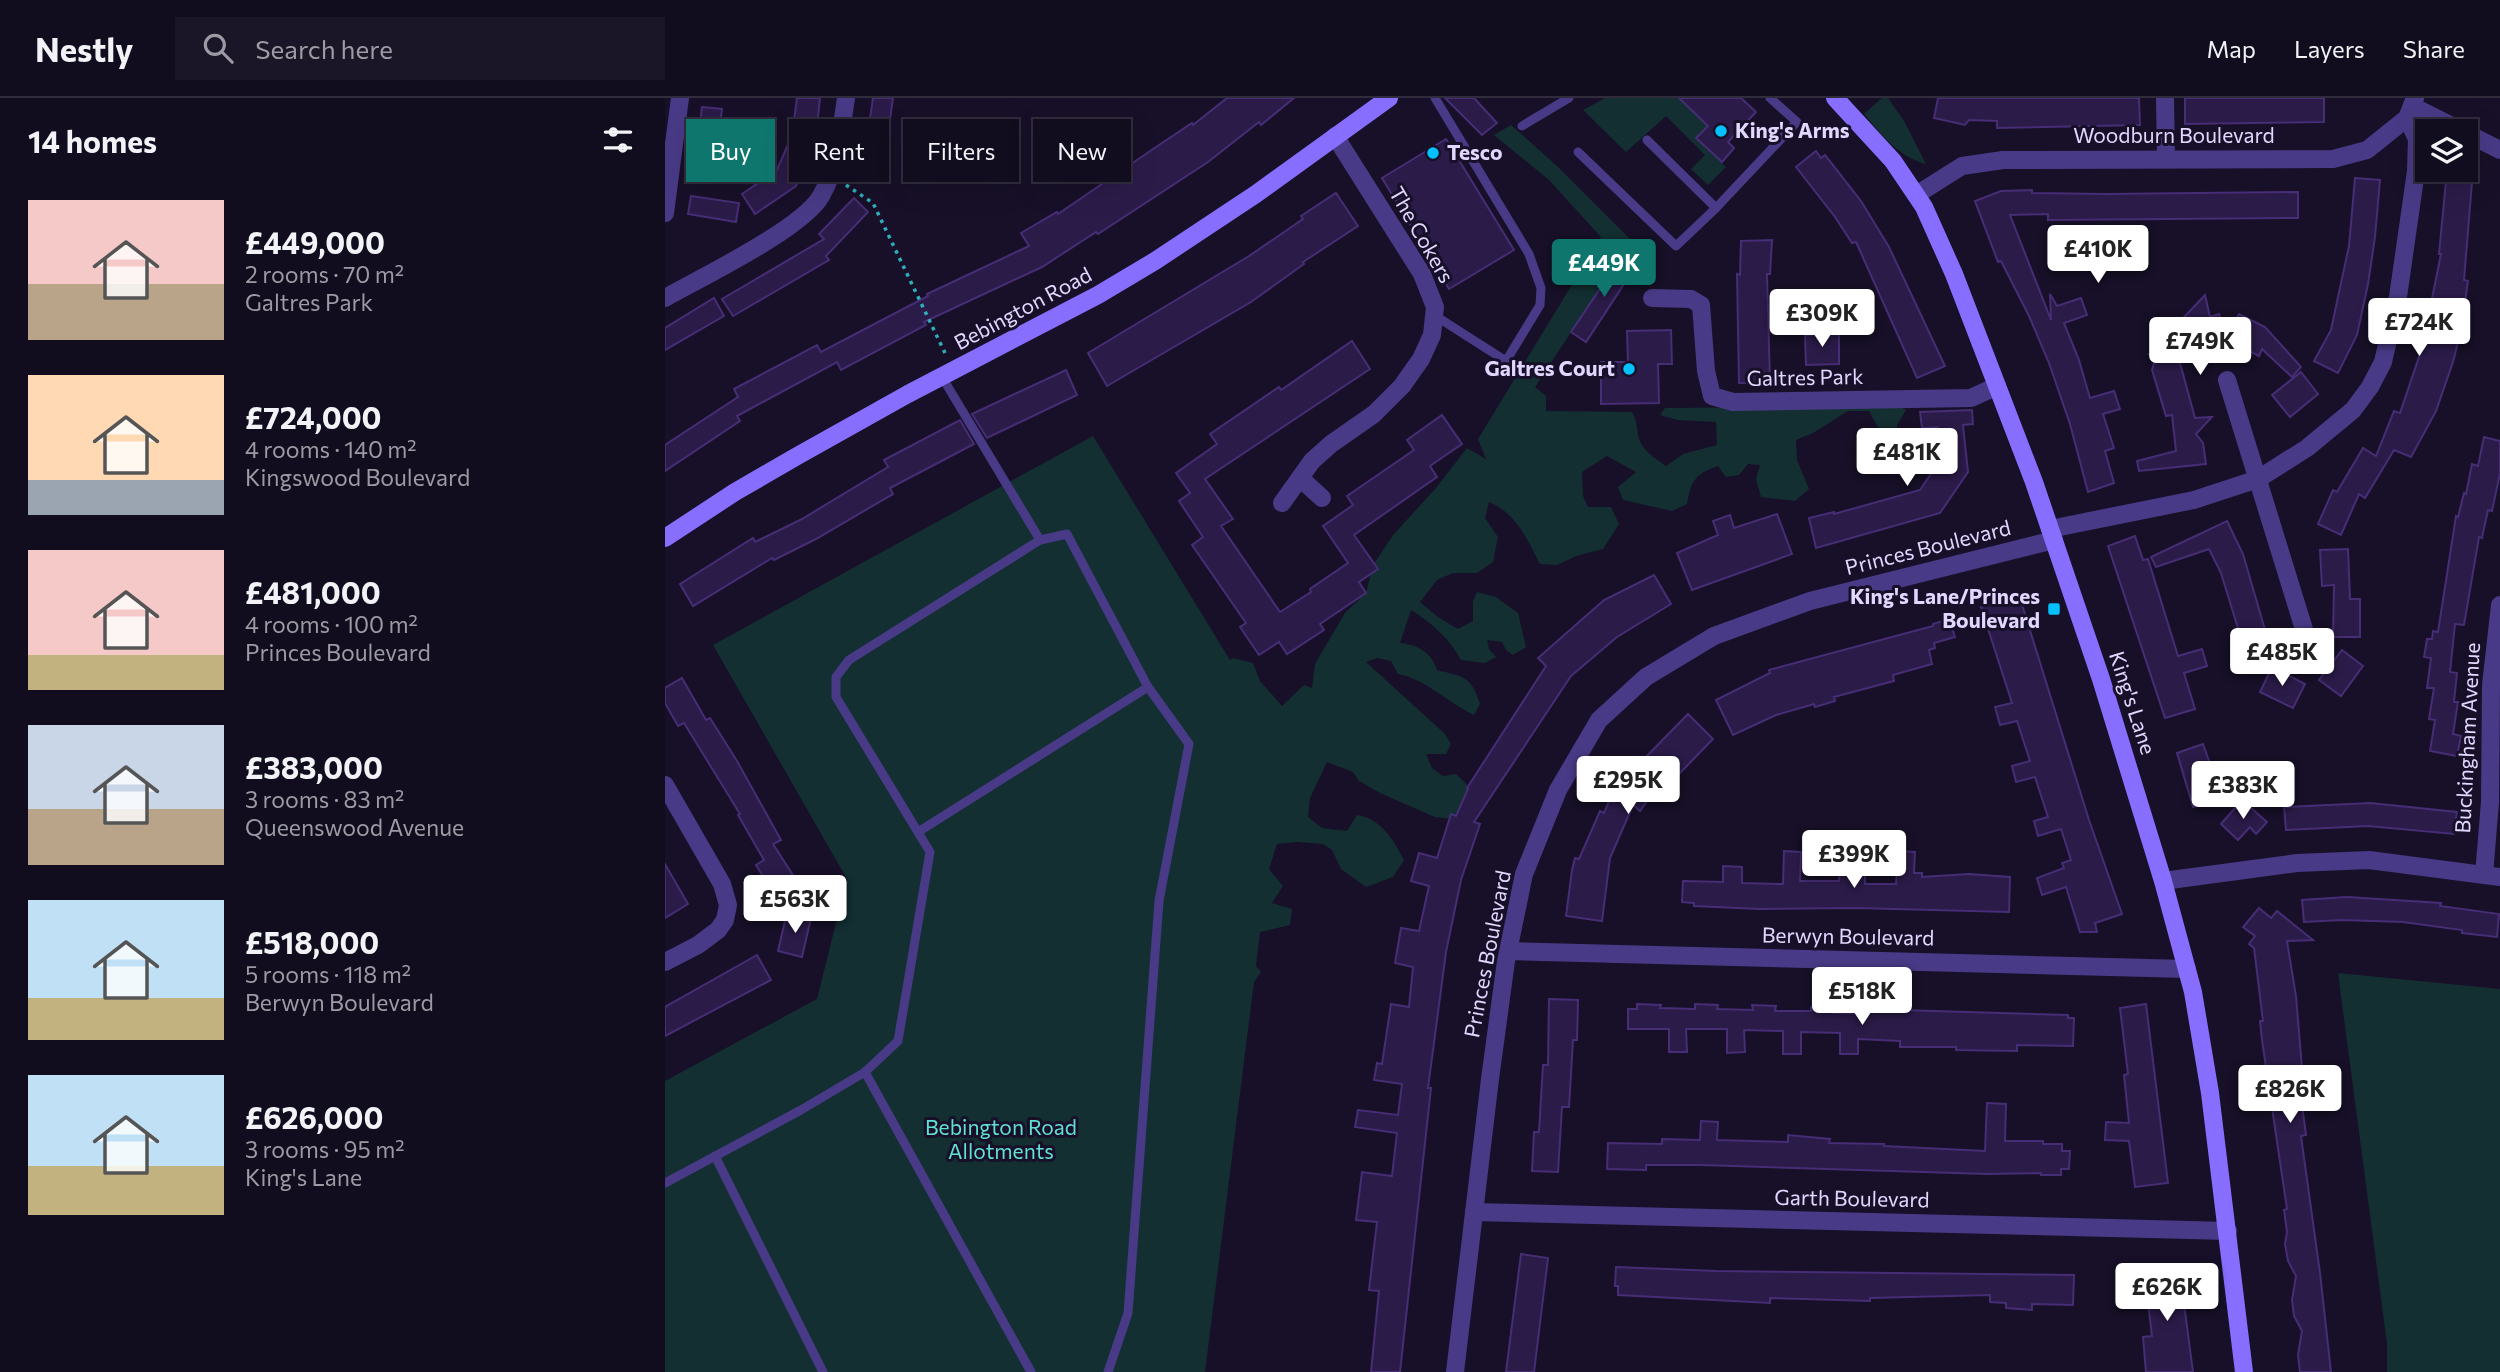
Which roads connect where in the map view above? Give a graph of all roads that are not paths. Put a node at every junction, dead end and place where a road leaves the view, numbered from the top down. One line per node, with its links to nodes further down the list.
1 (680, 98): 20 (street)
2 (846, 98): 21 (street)
3 (1389, 98): 12 (street, Bebington Road)
4 (1435, 98): 23 (lane)
5 (1569, 98): 11 (lane)
6 (1770, 98): 19 (lane)
7 (1835, 98): 18 (street, King's Lane)
8 (2165, 98): 17 (street)
9 (2411, 107): 10 (street); 17 (street, Woodburn Boulevard); 28 (street, Princes Boulevard)
10 (2436, 119)
11 (1521, 126)
12 (1335, 136): 23 (street, The Cokers); 24 (street, Bebington Road)
13 (2478, 139): 15 (street)
14 (1647, 140): 19 (lane)
15 (2500, 150)
16 (1578, 152): 19 (lane)
17 (2166, 159): 18 (street, Woodburn Boulevard)
18 (1916, 195): 26 (street, King's Lane)
19 (1716, 208)
20 (665, 213)
21 (665, 298)
22 (1652, 299): 26 (street, Galtres Park)
23 (1434, 316): 27 (street, The Cokers)
24 (948, 374): 32 (street, Bebington Road); 33 (lane)
25 (2227, 380): 28 (street)
26 (1997, 386): 31 (street, King's Lane)
27 (1300, 478): 29 (street); 30 (street, The Cokers)
28 (2257, 479): 31 (street, Princes Boulevard); 35 (street)
29 (1322, 498)
30 (1282, 503)
31 (2052, 535): 40 (street, King's Lane); 41 (street, Princes Boulevard)
32 (665, 538)
33 (1040, 540): 36 (lane); 38 (lane)
34 (2500, 605): 39 (street, Buckingham Avenue)
35 (2307, 639)
36 (1148, 687): 38 (lane); 51 (lane)
37 (665, 785): 42 (street)
38 (918, 832): 44 (lane)
39 (2492, 876): 40 (street)
40 (2163, 881): 43 (street, King's Lane)
41 (1508, 951): 43 (street, Berwyn Boulevard); 47 (street, Princes Boulevard)
42 (665, 962)
43 (2187, 969): 48 (street, King's Lane)
44 (865, 1072): 45 (lane); 50 (lane)
45 (715, 1156): 46 (lane); 49 (lane)
46 (665, 1183)
47 (1474, 1212): 48 (street, Garth Boulevard); 52 (street, Princes Boulevard)
48 (2228, 1231): 53 (street, King's Lane)
49 (823, 1372)
50 (1031, 1372)
51 (1108, 1372)
52 (1455, 1372)
53 (2244, 1372)

